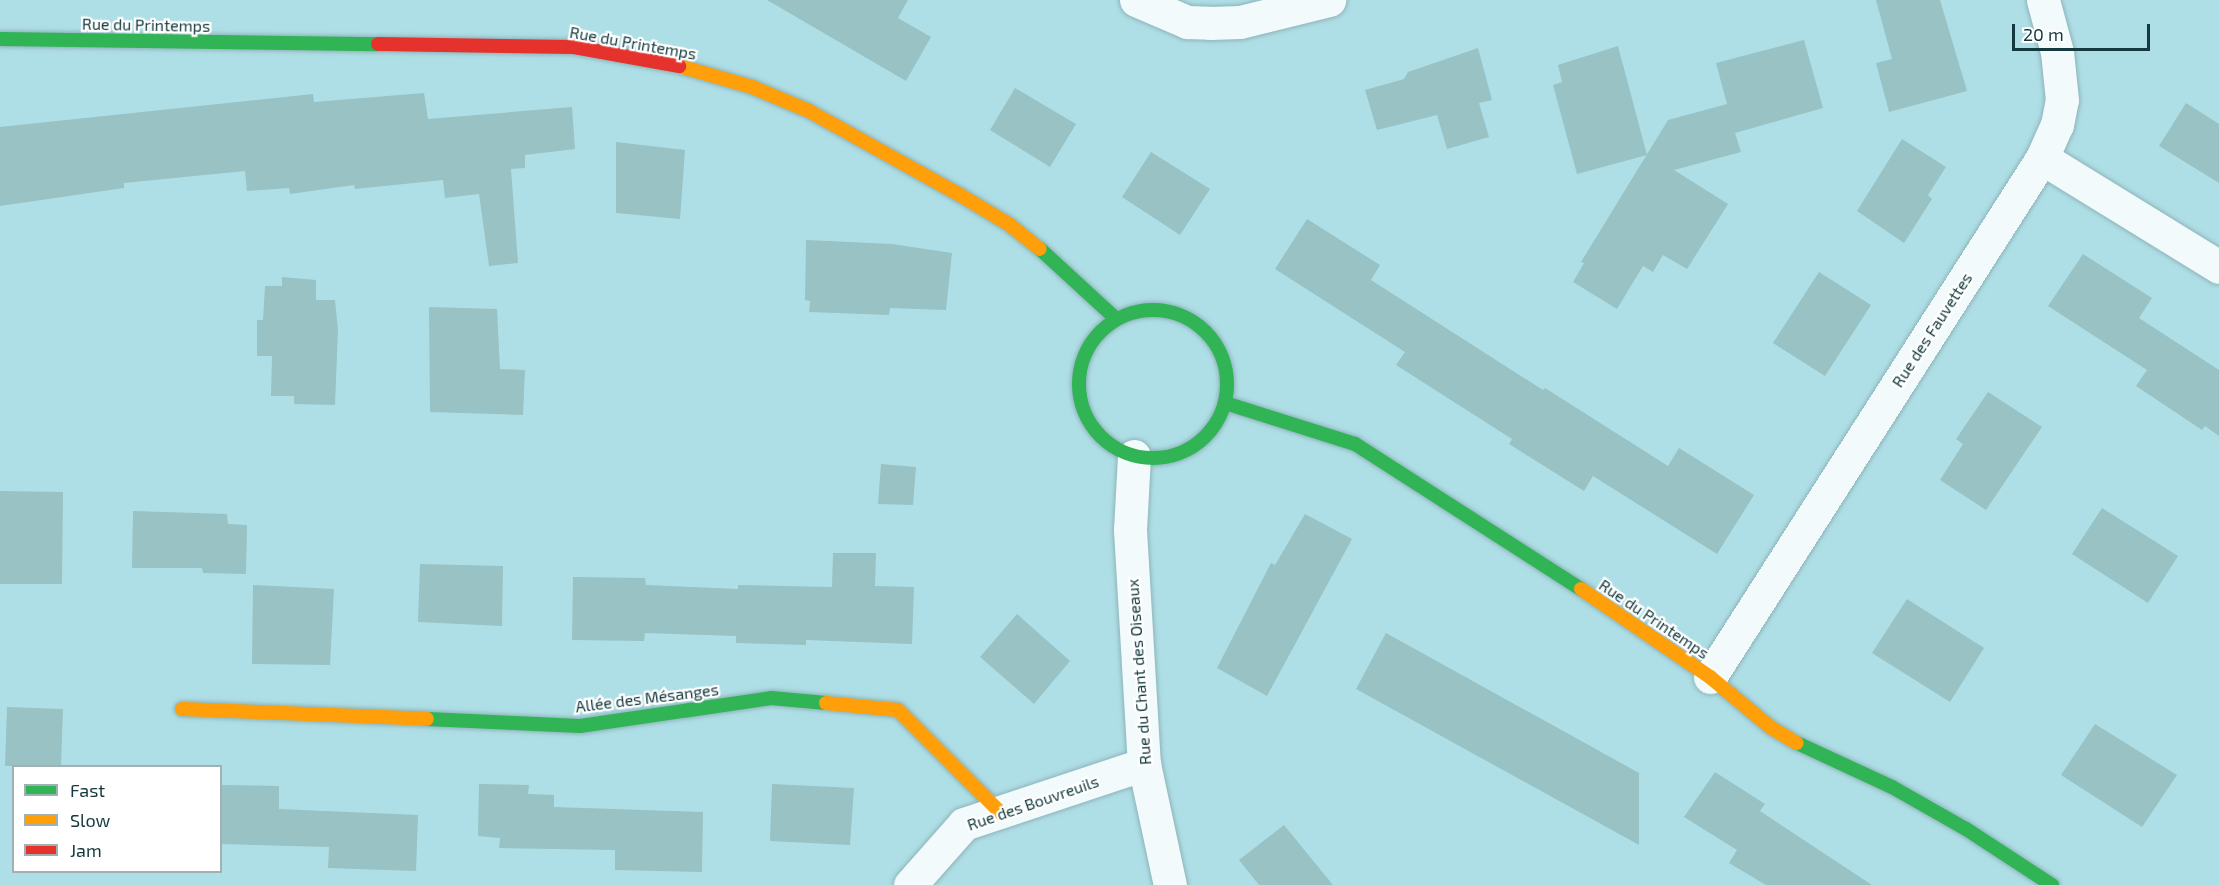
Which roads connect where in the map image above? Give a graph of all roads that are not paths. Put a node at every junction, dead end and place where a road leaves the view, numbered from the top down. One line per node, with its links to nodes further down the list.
1 (1136, 0): 2 (street)
2 (1329, 0)
3 (2043, 0): 5 (street, Rue des Fauvettes)
4 (0, 39): 7 (main road, Rue du Printemps)
5 (2042, 158): 6 (street); 10 (street, Rue des Fauvettes)
6 (2219, 267)
7 (1116, 319): 8 (main road); 9 (main road)
8 (1225, 403): 9 (main road); 10 (main road, Rue du Printemps)
9 (1134, 456): 12 (street, Rue du Chant des Oiseaux)
10 (1710, 677): 16 (main road, Rue du Printemps)
11 (182, 709): 13 (main road, Allée des Mésanges)
12 (1144, 764): 13 (street, Rue des Bouvreuils); 15 (street, Rue du Chant des Oiseaux)
13 (1000, 813): 14 (street, Rue des Bouvreuils)
14 (910, 885)
15 (1170, 885)
16 (2052, 885)

